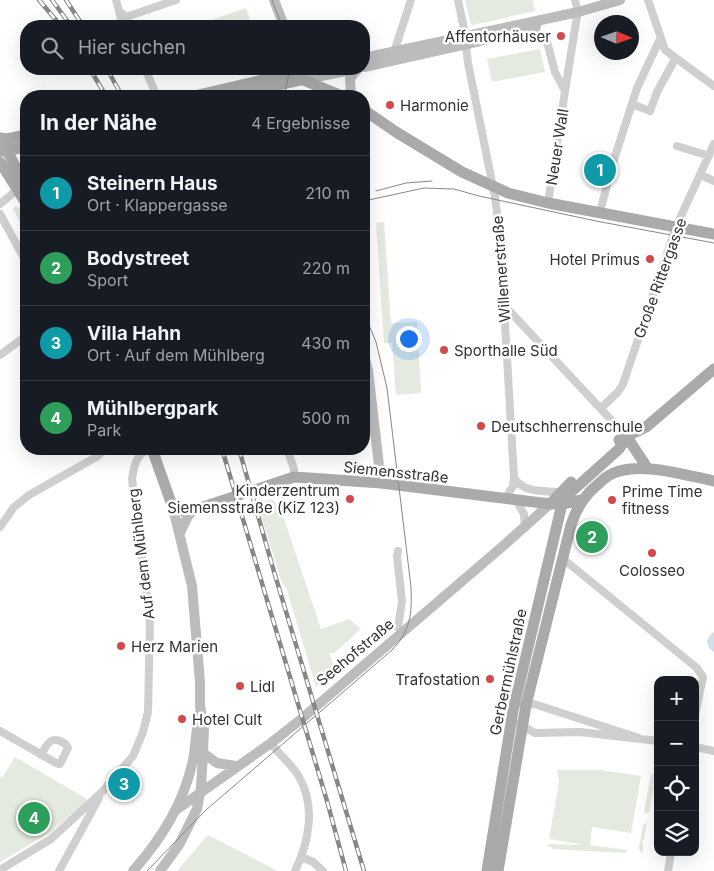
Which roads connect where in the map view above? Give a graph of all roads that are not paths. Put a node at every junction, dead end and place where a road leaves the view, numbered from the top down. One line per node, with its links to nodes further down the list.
1 (116, 0): 10 (street)
2 (176, 0): 10 (street)
3 (274, 0): 13 (main road)
4 (410, 0): 17 (street)
5 (458, 0): 16 (street, Willemerstraße)
6 (576, 0): 9 (street, Neuer Wall)
7 (620, 0): 9 (main road)
8 (648, 0): 15 (street)
9 (578, 12): 14 (main road); 16 (main road); 36 (street, Neuer Wall)
10 (124, 15): 11 (street); 12 (street)
11 (121, 20)
12 (127, 20)
13 (282, 20)
14 (525, 30): 16 (main road); 36 (street, Neuer Wall)
15 (660, 39): 19 (street); 37 (street)
16 (466, 40): 17 (main road); 20 (main road); 52 (street, Willemerstraße)
17 (394, 52): 18 (main road)
18 (370, 57)
19 (675, 59): 29 (street); 37 (street)
20 (370, 65)
21 (148, 75): 30 (street)
22 (287, 75): 28 (main road)
23 (291, 75): 27 (main road)
24 (308, 75): 27 (main road)
25 (318, 75): 34 (main road)
26 (352, 75): 35 (main road)
27 (301, 80): 28 (main road); 33 (main road)
28 (269, 83): 31 (main road); 32 (main road)
29 (714, 86)
30 (154, 90)
31 (229, 90)
32 (248, 90)
33 (327, 90)
34 (334, 90)
35 (351, 90)
36 (565, 91): 54 (street, Neuer Wall)
37 (632, 104): 56 (street)
38 (370, 114): 52 (main road)
39 (20, 136): 40 (main road)
40 (0, 138): 44 (main road)
41 (714, 144): 45 (street, Große Rittergasse)
42 (677, 146): 45 (street)
43 (20, 148): 44 (main road)
44 (4, 151): 50 (main road)
45 (709, 156): 48 (street, Große Rittergasse)
46 (0, 162): 47 (main road)
47 (4, 174): 51 (main road)
48 (701, 175): 49 (street); 58 (street, Große Rittergasse)
49 (714, 181)
50 (20, 185)
51 (20, 187)
52 (493, 187): 54 (main road); 61 (street, Willemerstraße)
53 (20, 190): 55 (street)
54 (548, 202): 56 (main road)
55 (0, 204)
56 (600, 212): 58 (main road)
57 (0, 214): 60 (street)
58 (676, 227): 59 (main road); 66 (street, Große Rittergasse)
59 (714, 234)
60 (20, 251)
61 (504, 305): 66 (street); 76 (street, Willemerstraße)
62 (20, 340): 63 (street)
63 (0, 355)
64 (714, 369): 67 (main road, Seehofstraße)
65 (370, 401): 78 (main road)
66 (601, 408): 68 (street)
67 (646, 427): 68 (main road, Seehofstraße); 69 (main road)
68 (626, 437): 69 (main road); 79 (main road, Seehofstraße); 80 (main road, Seehofstraße)
69 (638, 452): 74 (main road)
70 (99, 455): 86 (street)
71 (139, 455): 106 (street, Auf dem Mühlberg)
72 (152, 455): 84 (main road)
73 (289, 455): 75 (street)
74 (648, 469): 77 (main road); 82 (main road)
75 (294, 477): 78 (main road, Siemensstraße); 85 (main road, Siemensstraße)
76 (514, 478): 80 (street); 81 (street, Willemerstraße)
77 (714, 481)
78 (381, 483): 81 (main road, Siemensstraße)
79 (578, 486): 83 (main road, Gerbermühlstraße)
80 (560, 492): 83 (main road, Seehofstraße)
81 (510, 499): 83 (main road, Siemensstraße); 87 (street)
82 (582, 500): 83 (main road, Siemensstraße); 90 (main road, Gerbermühlstraße)
83 (556, 504): 87 (main road, Seehofstraße); 95 (main road, Gerbermühlstraße)
84 (173, 508): 85 (main road, Siemensstraße); 88 (main road)
85 (194, 510): 88 (main road)
86 (0, 527)
87 (525, 528): 100 (main road, Seehofstraße)
88 (180, 533): 94 (main road)
89 (398, 550): 91 (street)
90 (562, 558): 92 (street); 93 (main road, Gerbermühlstraße)
91 (398, 627)
92 (699, 695)
93 (526, 705): 95 (street); 96 (main road, Gerbermühlstraße); 98 (street)
94 (200, 706): 103 (main road); 108 (main road)
95 (513, 711): 96 (street); 112 (main road, Gerbermühlstraße)
96 (522, 727): 98 (street); 112 (main road, Gerbermühlstraße)
97 (0, 731): 104 (street)
98 (639, 738): 99 (street)
99 (654, 740)
100 (271, 743): 105 (main road, Seehofstraße); 110 (street)
101 (699, 748): 102 (street)
102 (714, 751)
103 (203, 753): 105 (main road); 107 (main road)
104 (41, 755)
105 (236, 766): 107 (main road, Seehofstraße)
106 (102, 792): 111 (street, Auf dem Mühlberg); 113 (street)
107 (200, 793): 108 (main road, Seehofstraße); 115 (main road)
108 (176, 810): 114 (main road)
109 (670, 856): 118 (street)
110 (302, 857): 116 (street); 117 (street)
111 (0, 870)
112 (491, 870)
113 (59, 871)
114 (133, 871)
115 (160, 871)
116 (295, 871)
117 (323, 871)
118 (668, 871)

